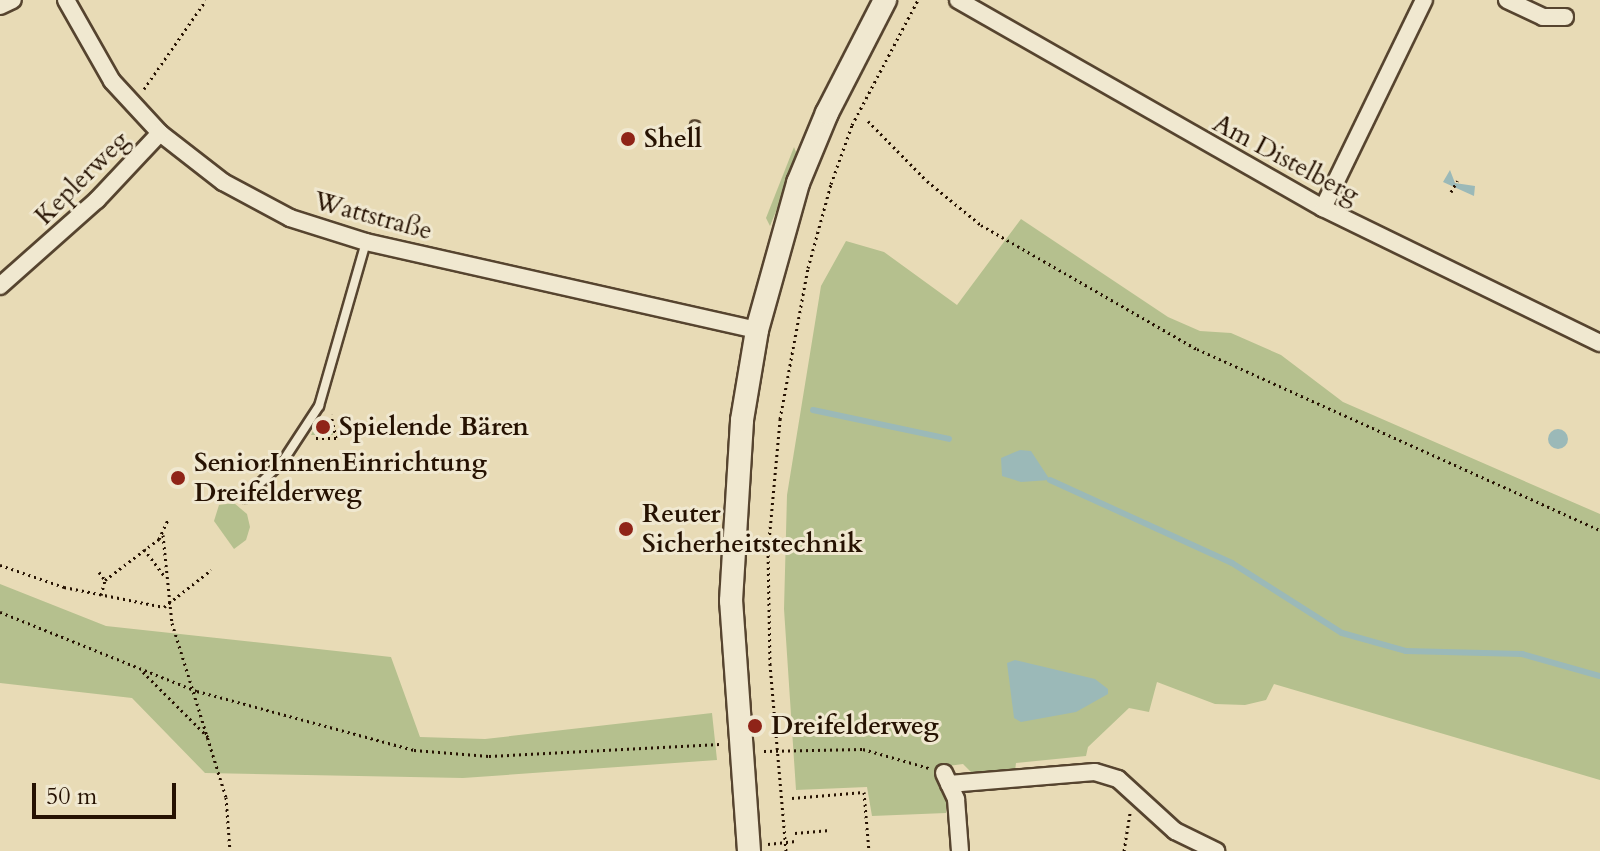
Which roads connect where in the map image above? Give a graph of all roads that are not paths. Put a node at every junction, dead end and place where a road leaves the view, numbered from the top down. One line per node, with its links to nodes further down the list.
1 (13, 0): 7 (street)
2 (66, 0): 10 (street, Wattstraße)
3 (885, 0): 15 (main road)
4 (958, 0): 12 (street, Am Distelberg)
5 (1424, 0): 12 (street)
6 (1507, 0): 8 (street)
7 (0, 6)
8 (1565, 17)
9 (695, 126): 11 (lane)
10 (160, 133): 13 (street, Wattstraße); 14 (street, Keplerweg)
11 (691, 138)
12 (1323, 208): 16 (street, Am Distelberg)
13 (366, 242): 15 (street, Wattstraße); 17 (lane)
14 (0, 286)
15 (757, 330): 18 (main road)
16 (1600, 343)
17 (245, 498)
18 (749, 851)
19 (960, 851): 20 (street)
20 (1216, 851)

